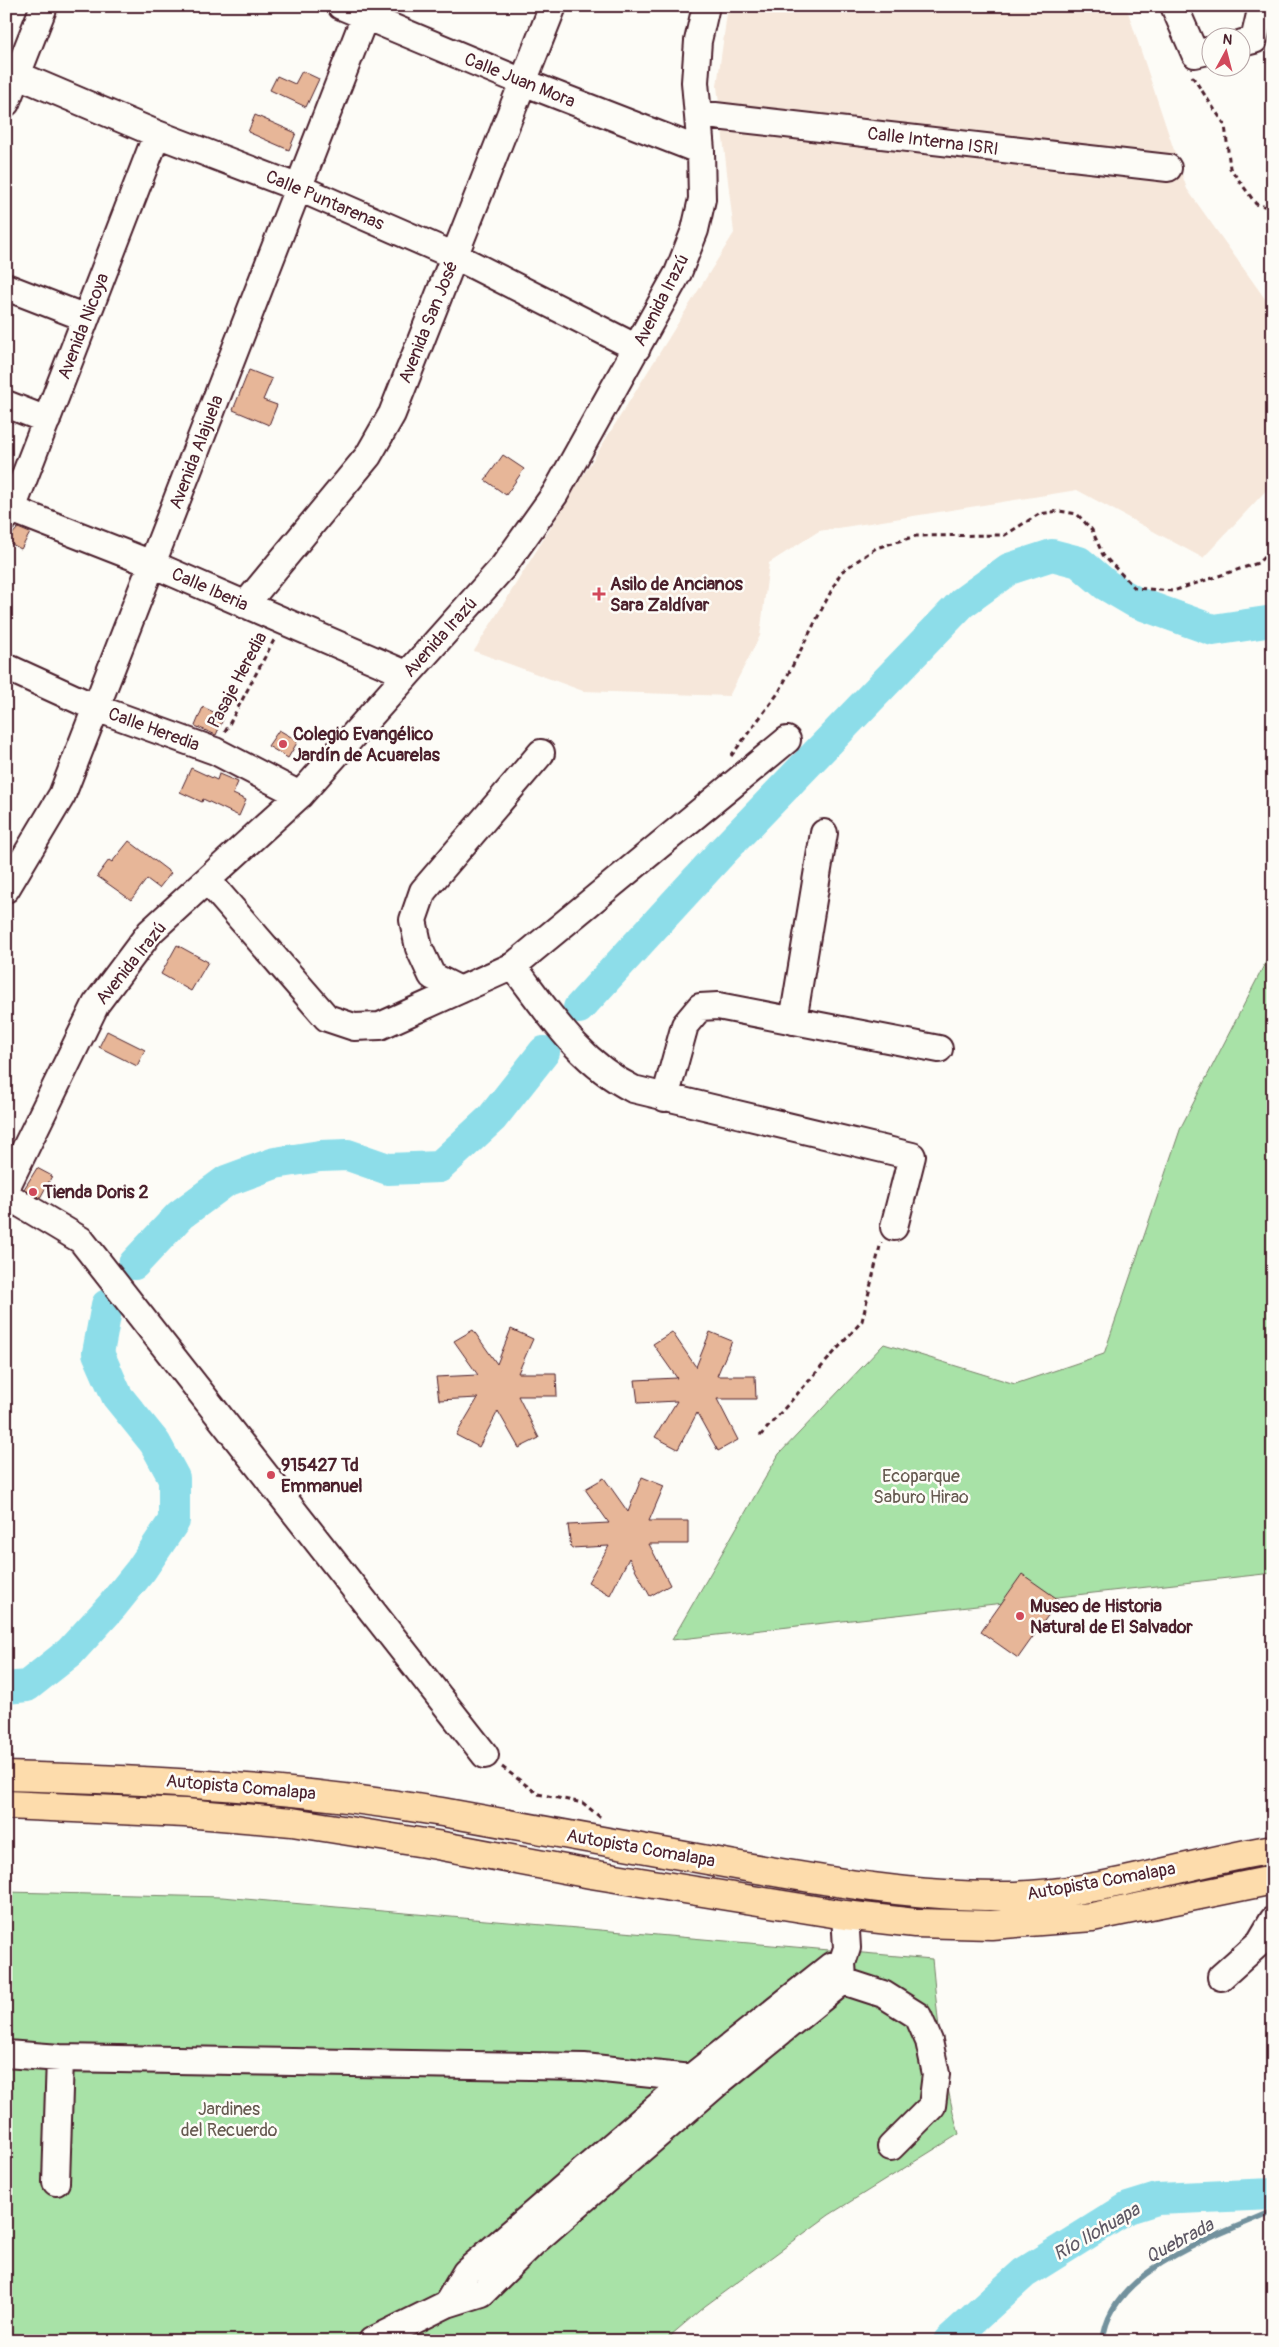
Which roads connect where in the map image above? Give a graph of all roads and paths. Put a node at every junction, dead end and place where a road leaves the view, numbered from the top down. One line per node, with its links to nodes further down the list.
1 (44, 6): 11 (street)
2 (341, 6): 7 (street, Calle Juan Mora)
3 (553, 6): 12 (street, Avenida San José)
4 (706, 6): 14 (street, Avenida Irazú)
5 (1174, 6): 9 (street)
6 (1262, 6): 8 (street)
7 (367, 11): 12 (street, Calle Juan Mora); 18 (street, Avenida Alajuela)
8 (1252, 40)
9 (1202, 50)
10 (1202, 54): 19 (path)
11 (11, 73): 13 (street); 15 (street, Calle Puntarenas)
12 (523, 82): 16 (street, Calle Juan Mora); 20 (street, Avenida San José)
13 (6, 103)
14 (698, 114): 16 (street, Avenida Irazú); 17 (street, Calle Interna ISRI)
15 (157, 134): 18 (street, Calle Puntarenas); 22 (street, Avenida Nicoya)
16 (701, 151): 23 (street, Avenida Irazú)
17 (1168, 168)
18 (299, 188): 20 (street, Calle Puntarenas); 28 (street, Avenida Alajuela)
19 (1273, 211)
20 (455, 256): 23 (street, Calle Puntarenas); 29 (street, Avenida San José)
21 (6, 287): 22 (street)
22 (86, 318): 25 (street, Avenida Nicoya)
23 (637, 348): 32 (street, Avenida Irazú)
24 (6, 404): 25 (street)
25 (47, 420): 26 (street, Avenida Nicoya)
26 (8, 511): 28 (street, Calle Iberia)
27 (1273, 548): 37 (path)
28 (152, 564): 29 (street, Calle Iberia); 33 (street, Avenida Alajuela)
29 (245, 605): 30 (street, Calle Iberia)
30 (284, 622): 32 (street, Calle Iberia); 35 (path, Pasaje Heredia)
31 (6, 668): 33 (street, Calle Heredia)
32 (406, 674): 38 (street, Avenida Irazú)
33 (96, 708): 35 (street, Calle Heredia); 41 (street, Avenida Alajuela)
34 (787, 740): 42 (street)
35 (215, 751): 38 (street, Calle Heredia)
36 (541, 753): 43 (street)
37 (727, 760)
38 (300, 796): 40 (street, Avenida Irazú)
39 (824, 833): 44 (street)
40 (208, 881): 43 (street); 47 (street, Avenida Irazú)
41 (6, 889)
42 (513, 966): 43 (street); 46 (street)
43 (460, 990)
44 (793, 1021): 45 (street); 46 (street)
45 (939, 1049)
46 (665, 1098): 49 (street)
47 (6, 1188)
48 (6, 1195): 51 (street)
49 (894, 1227): 50 (path)
50 (760, 1436)
51 (485, 1754): 54 (path)
52 (6, 1776): 55 (highway, Autopista Comalapa)
53 (6, 1805): 57 (highway, Autopista Comalapa)
54 (605, 1820)
55 (1265, 1849)
56 (1273, 1880): 57 (highway, Autopista Comalapa)
57 (845, 1915): 59 (street)
58 (1273, 1920): 60 (street)
59 (842, 1972): 63 (street); 64 (street); 65 (street)
60 (1221, 1977)
61 (6, 2054): 62 (street)
62 (60, 2058): 63 (street); 66 (street)
63 (693, 2076): 64 (street); 67 (street)
64 (720, 2081): 67 (street)
65 (891, 2147)
66 (56, 2182)
67 (447, 2304): 68 (street)
68 (372, 2341)

